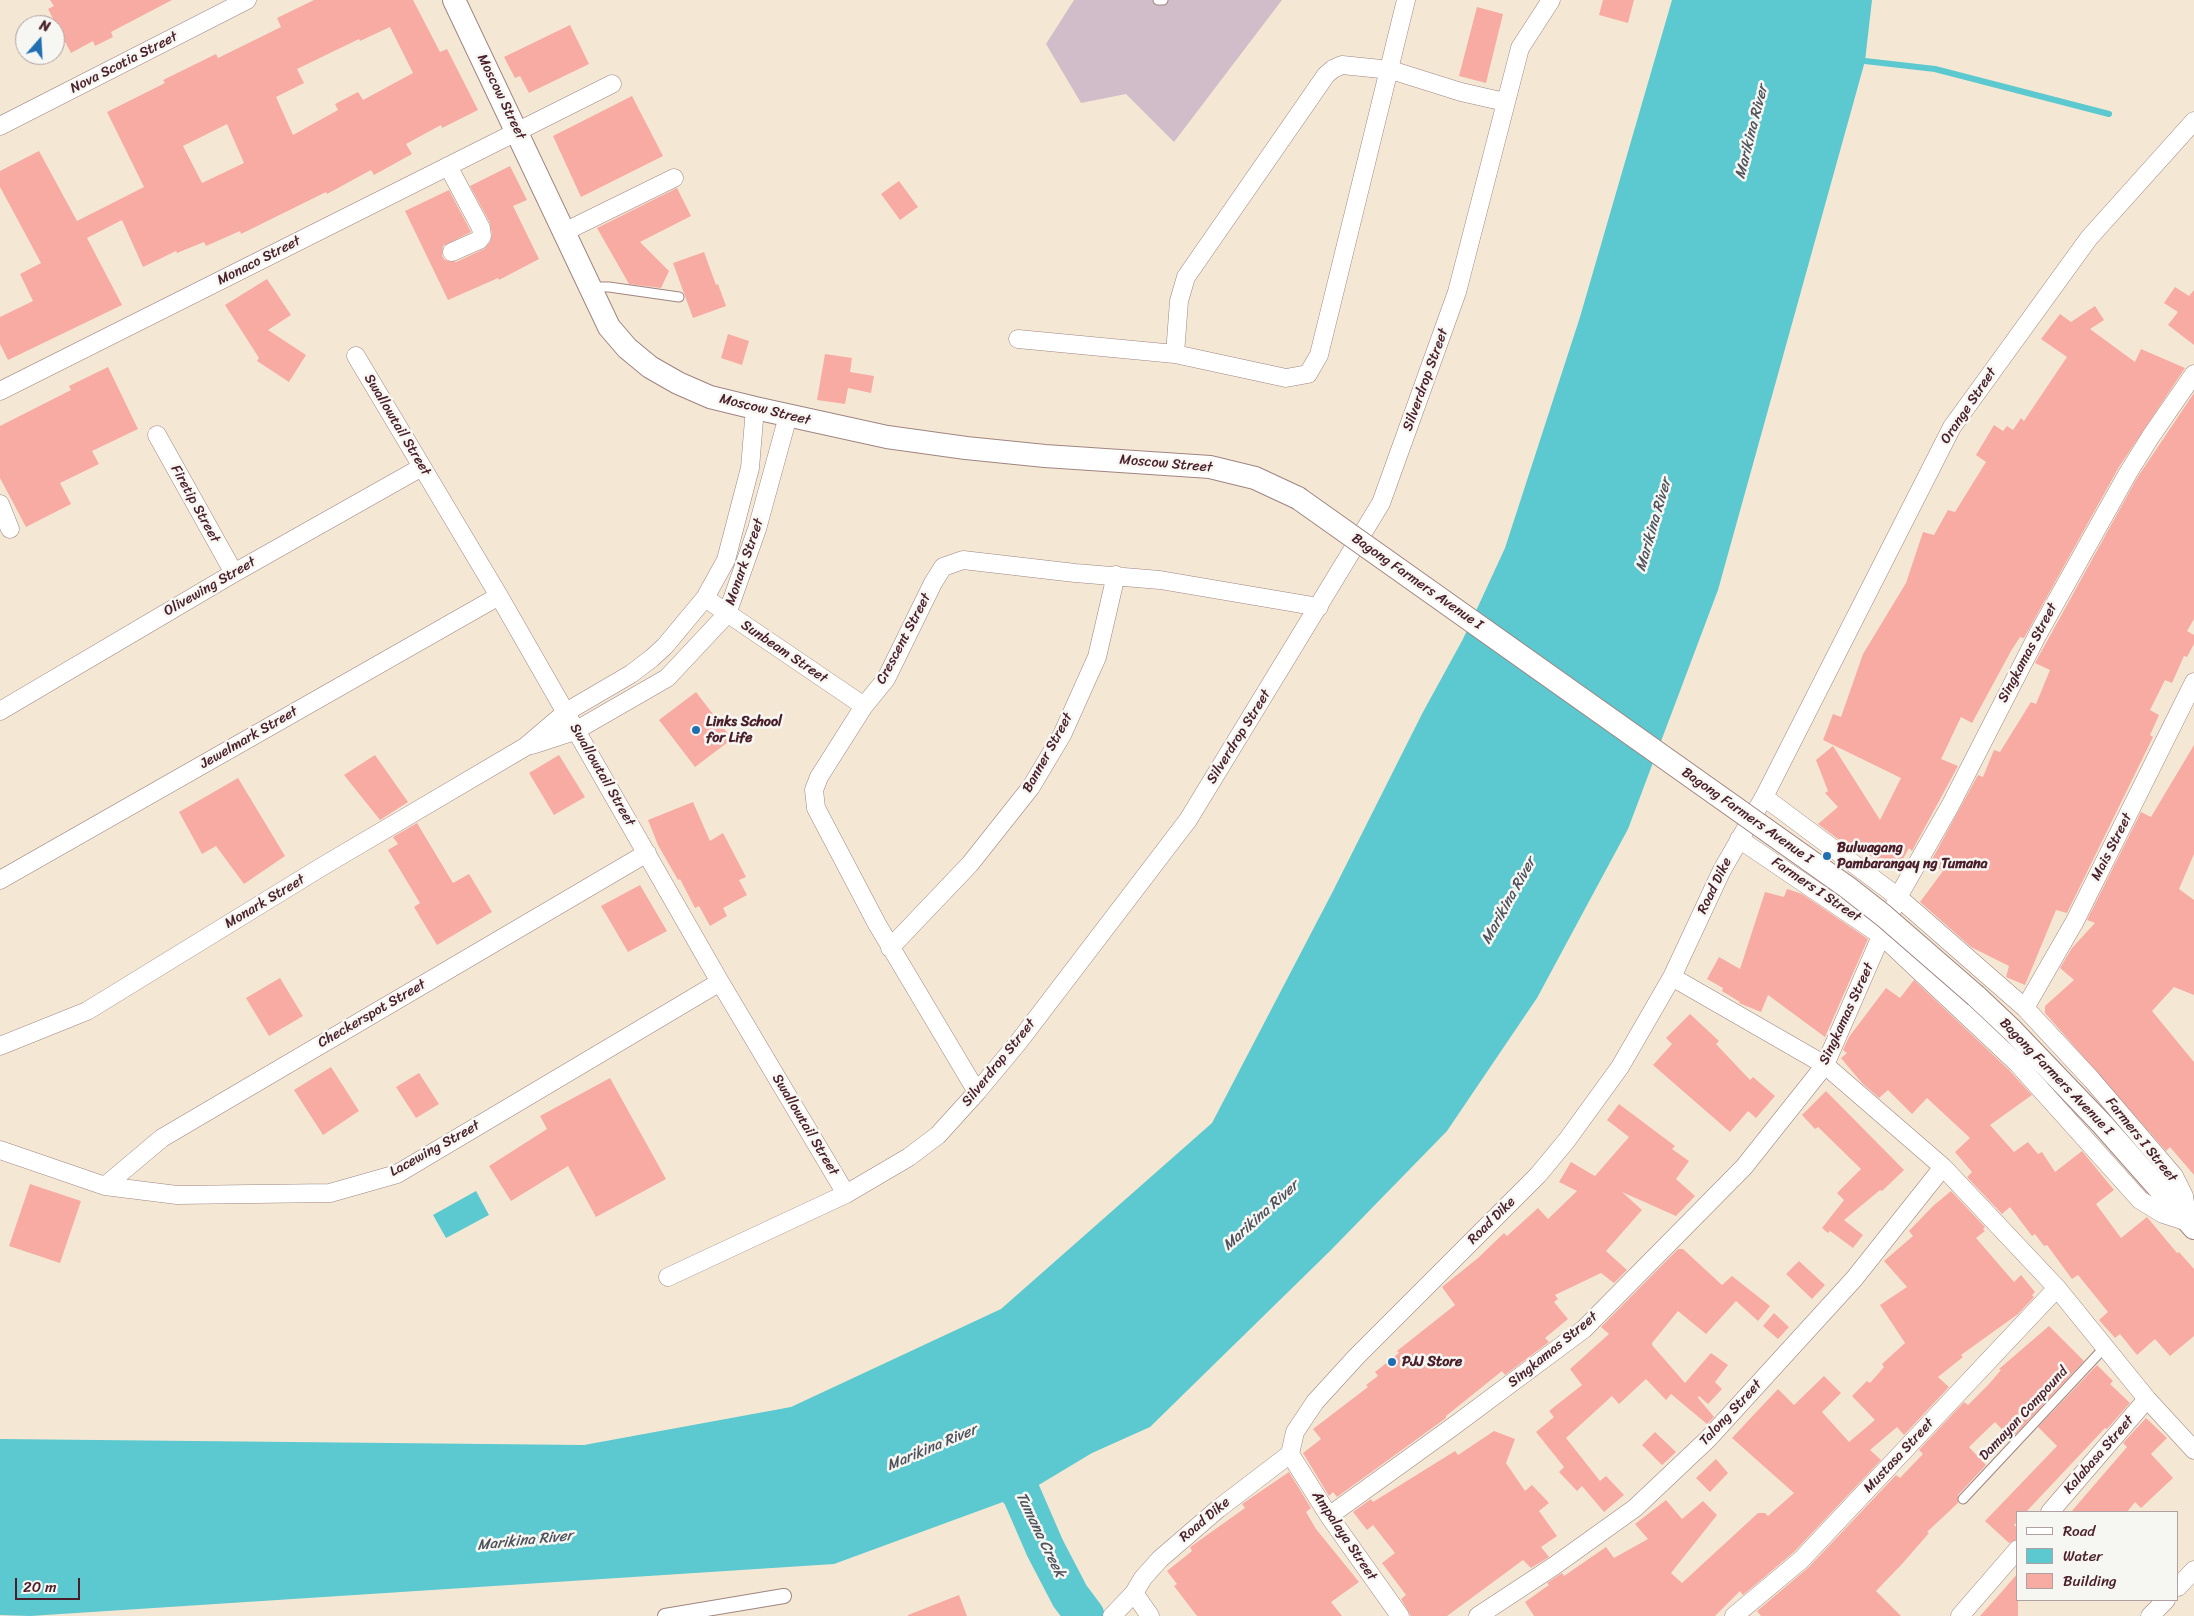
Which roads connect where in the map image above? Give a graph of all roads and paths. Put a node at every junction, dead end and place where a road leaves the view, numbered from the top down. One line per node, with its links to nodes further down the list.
1 (247, 0): 11 (street, Nova Scotia Street)
2 (454, 0): 12 (street, Moscow Street)
3 (1158, 0): 4 (lane)
4 (1163, 0)
5 (1406, 0): 7 (street)
6 (1549, 1): 9 (street, Silverdrop Street)
7 (1391, 70): 9 (street); 20 (street); 20 (street)
8 (612, 84): 12 (street, Monaco Street)
9 (1505, 102): 35 (street, Silverdrop Street)
10 (2194, 120): 45 (street, Orange Street)
11 (0, 126)
12 (518, 132): 13 (street, Monaco Street); 15 (street, Moscow Street)
13 (448, 166): 16 (street); 23 (street, Monaco Street)
14 (674, 178): 15 (street)
15 (564, 232): 17 (street, Moscow Street)
16 (452, 252)
17 (589, 287): 18 (lane); 24 (street, Moscow Street)
18 (679, 298)
19 (1018, 338): 20 (street)
20 (1175, 354)
21 (356, 356): 27 (street, Swallowtail Street)
22 (2194, 374): 50 (street, Singkamas Street)
23 (0, 391)
24 (755, 408): 25 (street, Moscow Street); 34 (street, Monark Street)
25 (788, 416): 28 (street, Moscow Street); 36 (street, Monark Street)
26 (157, 435): 31 (street, Firetip Street)
27 (422, 466): 31 (street, Olivewing Street); 33 (street, Swallowtail Street)
28 (1298, 498): 63 (street, Bagong Farmers Avenue I, bridge)
29 (0, 504): 30 (street)
30 (10, 529)
31 (234, 573): 41 (street, Olivewing Street)
32 (1116, 575): 35 (street, Crescent Street); 40 (street, Crescent Street); 52 (street, Banner Street)
33 (499, 596): 42 (street, Swallowtail Street); 49 (street, Jewelmark Street)
34 (705, 598): 36 (street, Sunbeam Street); 37 (street, Monark Street)
35 (1319, 607): 58 (street, Silverdrop Street)
36 (727, 614): 38 (street, Monark Street); 40 (street, Sunbeam Street)
37 (652, 658): 38 (street); 42 (street, Monark Street)
38 (667, 678): 43 (street, Monark Street)
39 (2194, 682): 55 (street, Mais Street)
40 (864, 706): 52 (street, Crescent Street)
41 (0, 711)
42 (566, 712): 43 (street, Swallowtail Street); 44 (street, Monark Street)
43 (575, 731): 44 (street, Monark Street); 48 (street, Swallowtail Street)
44 (525, 747): 56 (street, Monark Street)
45 (1785, 754): 46 (street, Road Dike)
46 (1764, 797): 47 (street, Road Dike); 50 (street, Farmers I Street)
47 (1739, 838): 51 (street, Farmers I Street); 53 (street, Road Dike)
48 (647, 853): 54 (street, Swallowtail Street); 61 (street, Checkerspot Street)
49 (0, 880)
50 (1898, 897): 51 (street, Singkamas Street); 55 (street, Farmers I Street)
51 (1882, 936): 57 (street, Singkamas Street); 63 (street, Farmers I Street)
52 (890, 948): 58 (street, Crescent Street)
53 (1672, 977): 57 (street); 69 (street, Road Dike)
54 (720, 982): 61 (street, Lacewing Street); 62 (street, Swallowtail Street)
55 (2025, 1008): 63 (street, Farmers I Street)
56 (0, 1046)
57 (1825, 1065): 60 (street); 72 (street, Singkamas Street)
58 (977, 1092): 62 (street, Silverdrop Street)
59 (0, 1150): 61 (street, Lacewing Street)
60 (1944, 1167): 65 (street); 83 (street, Talong Street)
61 (105, 1186)
62 (846, 1194): 64 (street, Silverdrop Street)
63 (2191, 1225)
64 (668, 1277)
65 (2057, 1288): 66 (street); 84 (street, Mustasa Street)
66 (2105, 1347): 67 (street); 70 (lane, Damayan Compound)
67 (2147, 1398): 68 (street); 71 (street, Kalabasa Street)
68 (2194, 1450)
69 (1290, 1454): 72 (street, Ampalaya Street); 76 (street, Road Dike)
70 (1963, 1499)
71 (2051, 1511)
72 (1329, 1516): 82 (street, Ampalaya Street)
73 (2016, 1551): 85 (street)
74 (2194, 1570): 75 (street)
75 (2179, 1586)
76 (1134, 1593): 79 (street, Road Dike); 81 (street)
77 (784, 1596): 80 (street)
78 (2165, 1601): 86 (street)
79 (1114, 1614)
80 (665, 1616)
81 (1150, 1616)
82 (1400, 1616)
83 (1478, 1616)
84 (1734, 1616)
85 (1960, 1616)
86 (2150, 1616)

